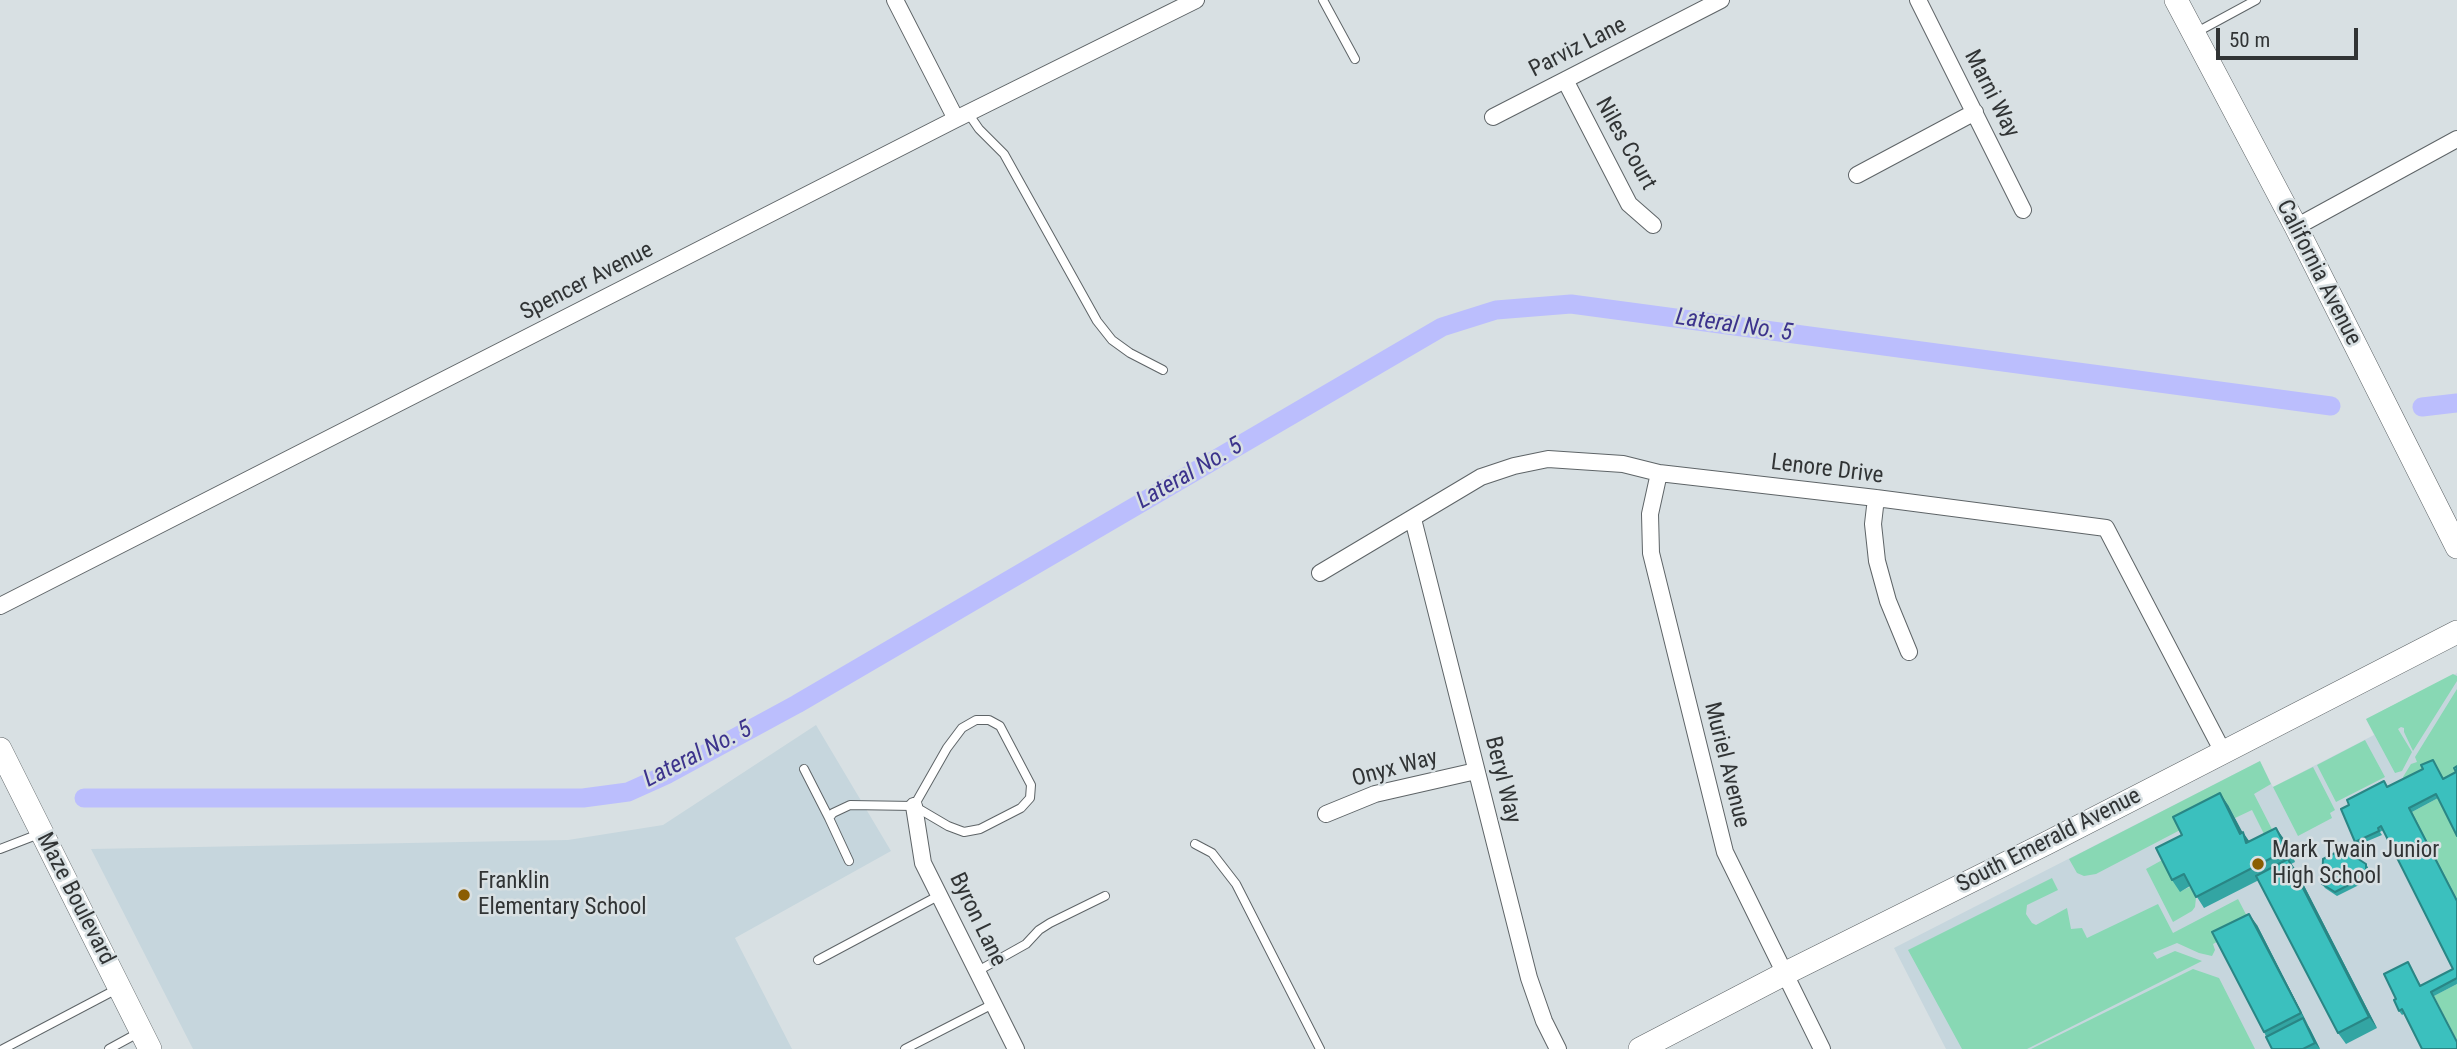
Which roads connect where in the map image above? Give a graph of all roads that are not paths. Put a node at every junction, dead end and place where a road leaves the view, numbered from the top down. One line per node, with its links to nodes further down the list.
1 (895, 0): 12 (street)
2 (1196, 0): 12 (street, Spencer Avenue)
3 (1323, 0): 9 (lane)
4 (1721, 0): 10 (street, Parviz Lane)
5 (1918, 0): 11 (street, Marni Way)
6 (2176, 0): 8 (street, California Avenue)
7 (2256, 0): 8 (lane)
8 (2193, 33): 18 (street, California Avenue)
9 (1354, 59)
10 (1565, 80): 13 (street, Parviz Lane); 17 (street, Niles Court)
11 (1975, 112): 15 (street); 16 (street, Marni Way)
12 (962, 116): 19 (lane); 25 (street, Spencer Avenue)
13 (1493, 117)
14 (2457, 139): 18 (street)
15 (1857, 175)
16 (2023, 210)
17 (1653, 225)
18 (2296, 227): 23 (street, California Avenue)
19 (1163, 370)
20 (1659, 474): 21 (street, Lenore Drive); 22 (street, Lenore Drive); 43 (street, Muriel Avenue)
21 (1876, 498): 27 (street); 29 (street, Lenore Drive)
22 (1413, 519): 24 (street, Lenore Drive); 31 (street, Beryl Way)
23 (2457, 547)
24 (1320, 573)
25 (0, 606)
26 (2457, 632): 29 (street, South Emerald Avenue)
27 (1909, 652)
28 (0, 749): 35 (street, Maze Boulevard)
29 (2223, 752): 43 (street, South Emerald Avenue)
30 (803, 768): 34 (lane)
31 (1476, 771): 33 (street, Onyx Way); 52 (street, Beryl Way)
32 (914, 806): 32 (lane); 34 (lane); 39 (street, Byron Lane)
33 (1326, 814)
34 (829, 818): 38 (lane)
35 (42, 833): 37 (lane); 44 (street, Maze Boulevard)
36 (1195, 844): 51 (lane)
37 (0, 849)
38 (849, 861)
39 (938, 896): 41 (lane); 42 (street, Byron Lane)
40 (1105, 896): 42 (lane)
41 (818, 960)
42 (976, 972): 45 (street, Byron Lane)
43 (1784, 974): 53 (street, South Emerald Avenue); 54 (street, Muriel Avenue)
44 (119, 988): 46 (street, Maze Boulevard); 47 (lane)
45 (993, 1004): 49 (lane); 50 (street, Byron Lane)
46 (146, 1040): 48 (lane)
47 (2, 1049)
48 (109, 1049)
49 (905, 1049)
50 (1016, 1049)
51 (1320, 1049)
52 (1558, 1049)
53 (1640, 1049)
54 (1822, 1049)

